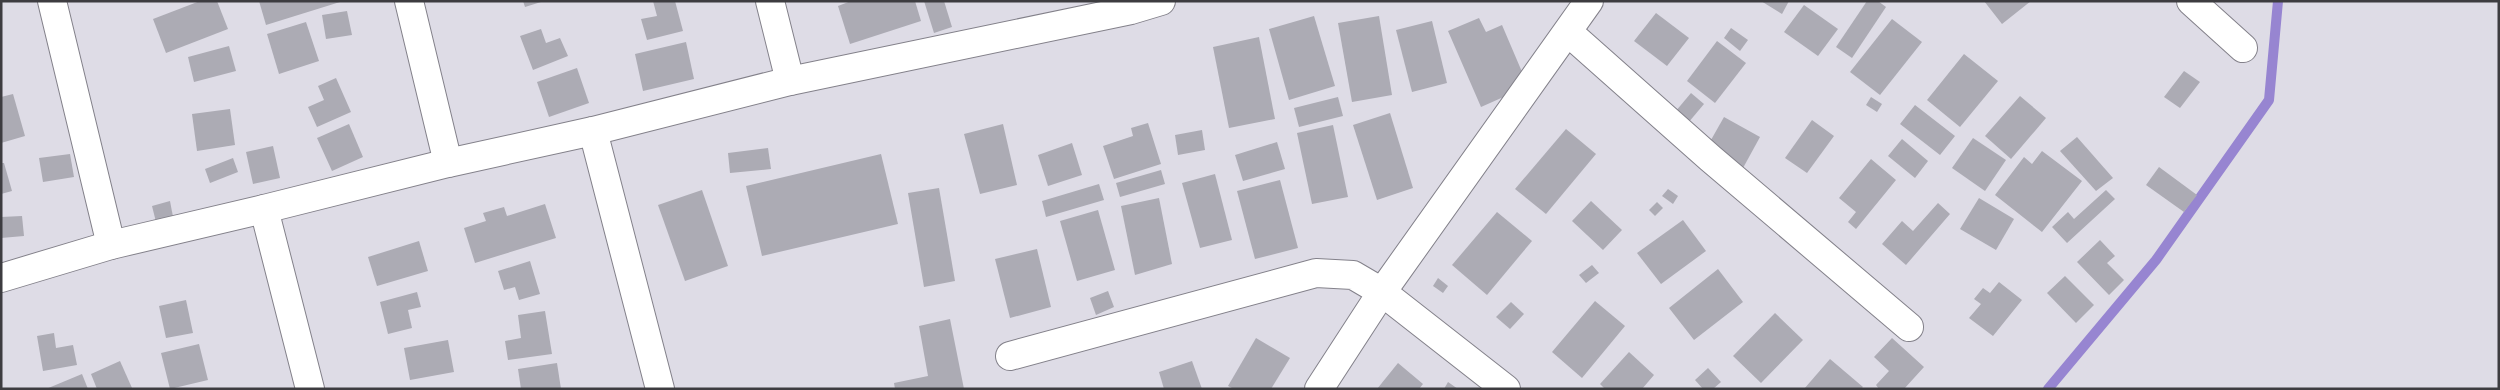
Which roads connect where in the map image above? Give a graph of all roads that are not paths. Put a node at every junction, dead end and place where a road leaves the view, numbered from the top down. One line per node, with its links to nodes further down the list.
1 (52, 1): 14 (street)
2 (409, 1): 12 (street)
3 (770, 1): 10 (street)
4 (1161, 1): 7 (street)
5 (1590, 1): 8 (street)
6 (2191, 1): 9 (street)
7 (1130, 5): 10 (street)
8 (1568, 32): 16 (street); 17 (street)
9 (2243, 48)
10 (790, 81): 11 (street)
11 (592, 131): 12 (street); 20 (street)
12 (448, 162): 13 (street)
13 (264, 210): 14 (street); 19 (street)
14 (111, 245): 15 (street)
15 (1, 278)
16 (1382, 292): 18 (street); 21 (street); 22 (street)
17 (1909, 327)
18 (1010, 356)
19 (310, 389)
20 (660, 389)
21 (1319, 389)
22 (1506, 389)

